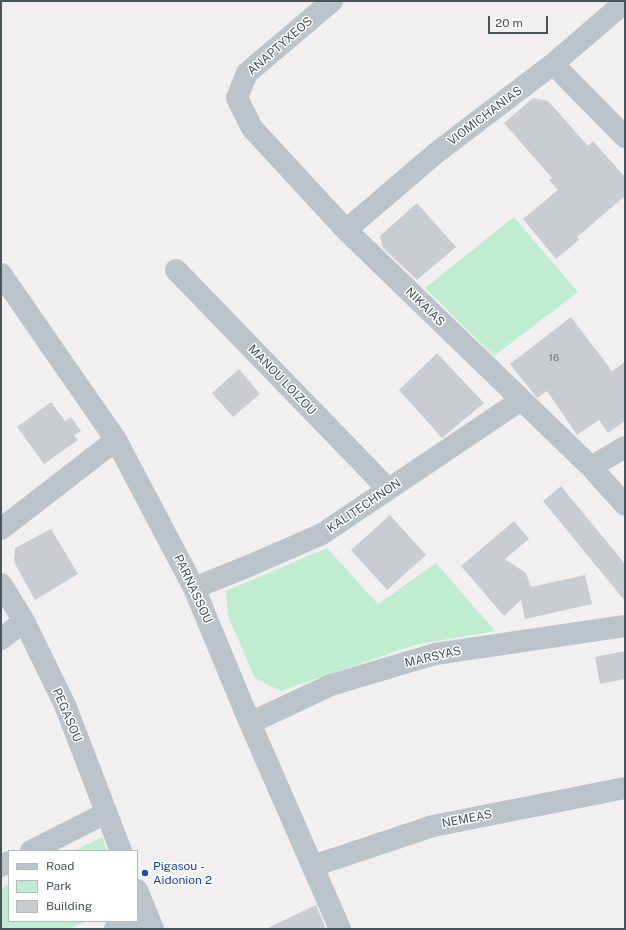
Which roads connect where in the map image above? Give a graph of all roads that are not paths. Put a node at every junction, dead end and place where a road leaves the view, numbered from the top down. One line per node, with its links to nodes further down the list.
1 (332, 1): 4 (street, ANAPTYXEOS)
2 (625, 2): 3 (street, VIOMICHANIAS)
3 (553, 64): 5 (street); 6 (street, VIOMICHANIAS)
4 (238, 98): 6 (street, NIKAIAS)
5 (625, 137)
6 (346, 230): 9 (street, NIKAIAS)
7 (176, 270): 13 (street, MANOU LOIZOU)
8 (1, 274): 10 (street, PARNASSOU)
9 (521, 400): 12 (street, NIKAIAS); 13 (street, KALITECHNON)
10 (116, 440): 15 (street); 17 (street, PARNASSOU)
11 (625, 446): 12 (street)
12 (591, 467): 14 (street, NIKAIAS)
13 (388, 489): 17 (street, KALITECHNON)
14 (625, 505)
15 (1, 529)
16 (1, 584): 18 (street, PEGASOU)
17 (194, 588): 21 (street, PARNASSOU)
18 (24, 621): 20 (street); 23 (street, PEGASOU)
19 (625, 626): 21 (street, MARSYAS)
20 (1, 639)
21 (250, 723): 26 (street, PARNASSOU)
22 (625, 788): 26 (street, NEMEAS)
23 (106, 813): 24 (street); 25 (street, PEGASOU)
24 (33, 850)
25 (121, 850)
26 (313, 866): 30 (street, PARNASSOU)
27 (138, 895): 28 (street)
28 (143, 921): 29 (street)
29 (115, 929)
30 (340, 929)

